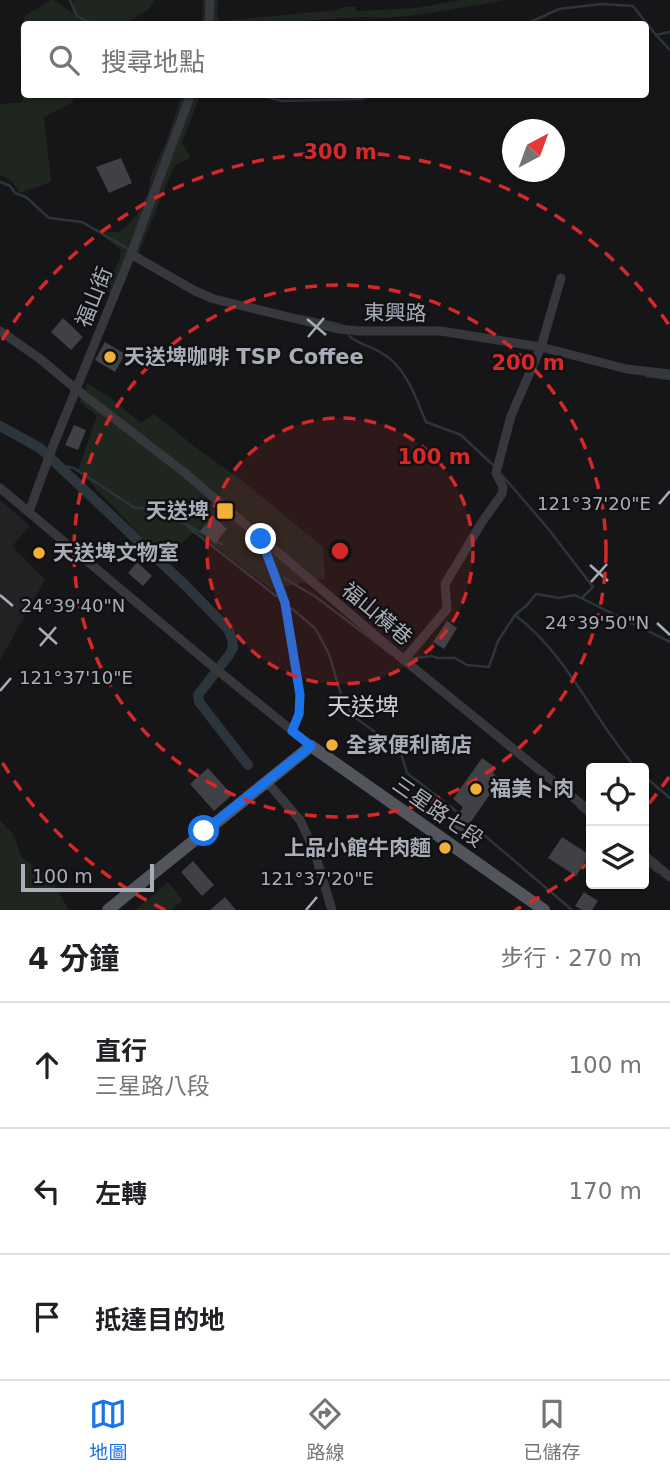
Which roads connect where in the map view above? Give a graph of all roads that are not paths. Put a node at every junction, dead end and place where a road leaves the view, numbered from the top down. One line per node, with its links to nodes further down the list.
1 (210, 0): 2 (street)
2 (209, 21)
3 (190, 98): 4 (street, 福山街)
4 (131, 254): 7 (street, 東興路); 9 (street, 福山街)
5 (561, 278): 7 (street)
6 (0, 331): 9 (street)
7 (541, 347): 8 (street, 東興路); 15 (street)
8 (670, 374)
9 (76, 389): 11 (street, 福山街); 12 (street, 福山橫巷)
10 (0, 488): 11 (street)
11 (29, 512): 16 (street)
12 (261, 539): 13 (street, 福山橫巷); 14 (street)
13 (296, 568): 14 (street); 15 (street, 福山橫巷)
14 (274, 574): 16 (street)
15 (404, 660): 19 (street, 福山橫巷)
16 (292, 731): 17 (street)
17 (311, 746): 18 (main road); 24 (main road, 三星路七段)
18 (266, 781): 22 (main road); 23 (street)
19 (586, 808)
20 (649, 859): 21 (street)
21 (670, 877)
22 (108, 910)
23 (332, 910)
24 (544, 910)

